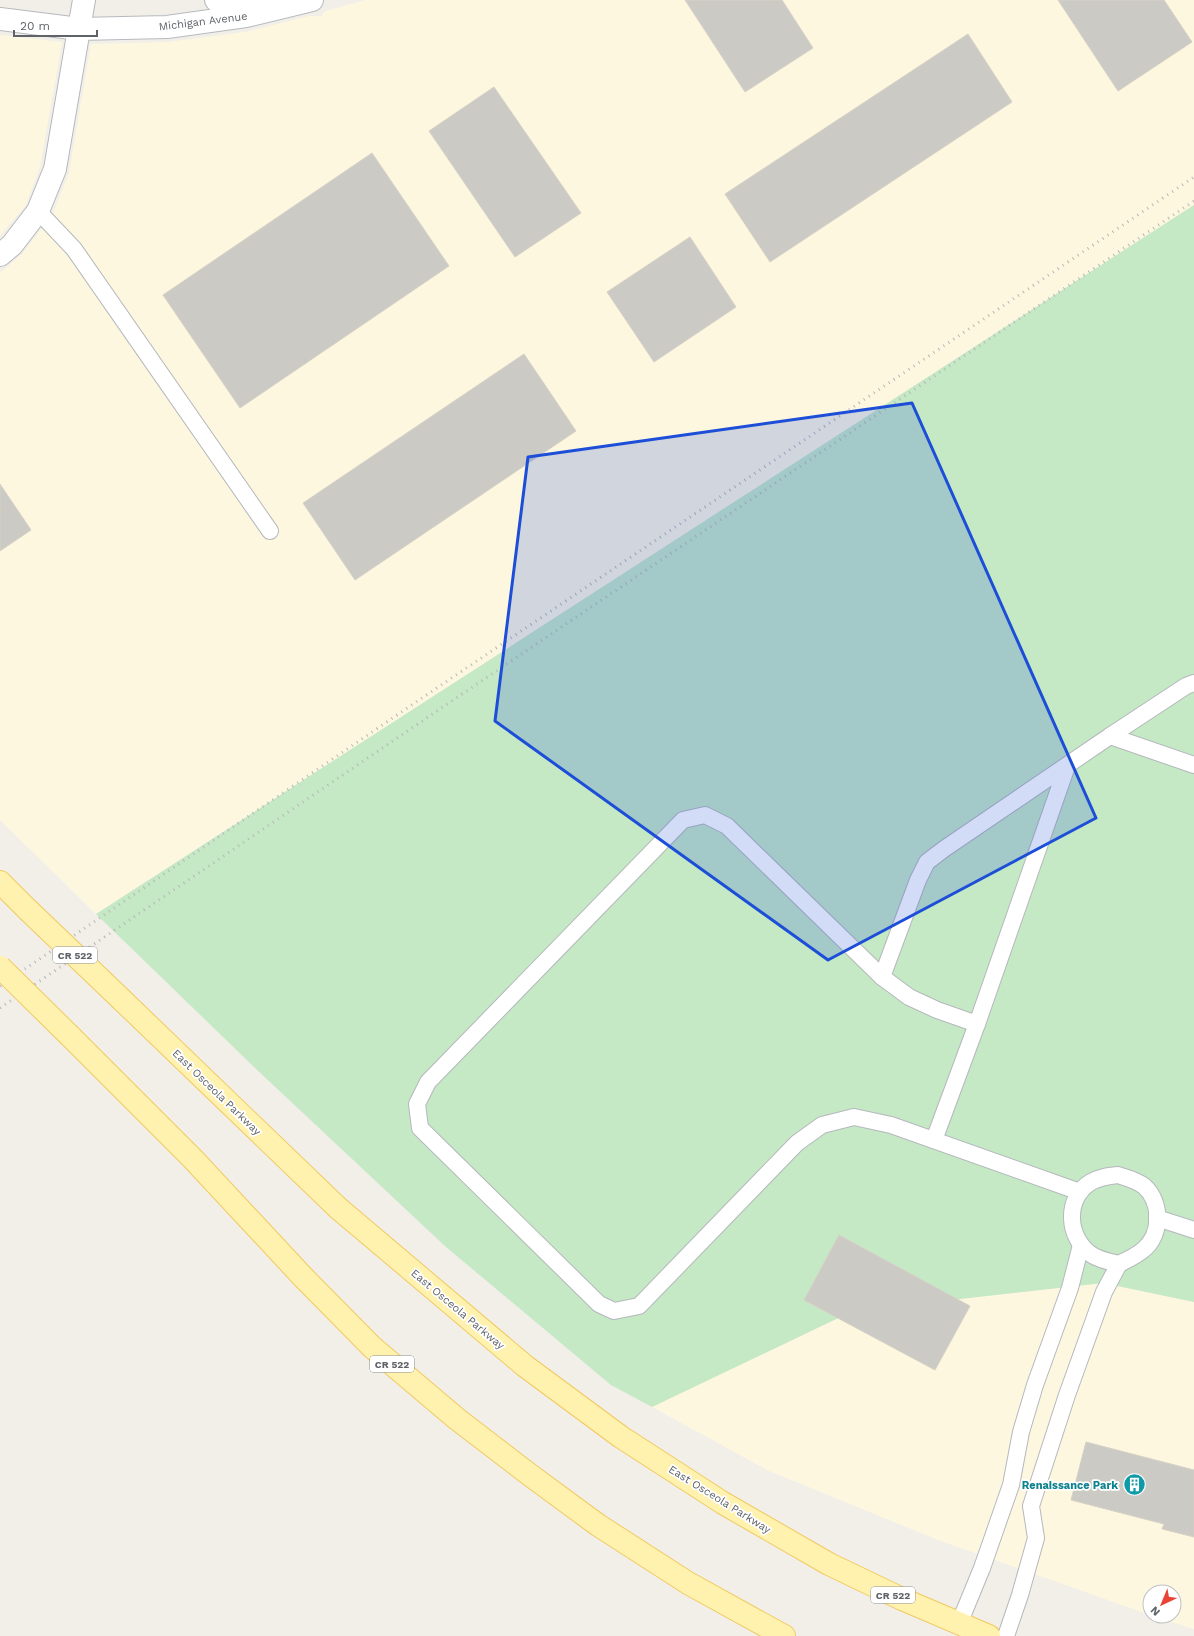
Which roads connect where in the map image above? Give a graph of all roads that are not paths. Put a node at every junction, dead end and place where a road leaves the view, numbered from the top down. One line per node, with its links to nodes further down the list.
1 (84, 0): 5 (main road)
2 (216, 0): 3 (main road, Michigan Avenue)
3 (310, 0): 5 (main road, Michigan Avenue)
4 (0, 19): 5 (main road, Michigan Avenue)
5 (79, 29): 6 (main road)
6 (38, 211): 7 (main road); 8 (lane)
7 (0, 255)
8 (270, 531)
9 (1194, 683): 10 (lane)
10 (1110, 736): 11 (lane); 12 (lane)
11 (1194, 765)
12 (1067, 766): 15 (lane); 16 (lane)
13 (0, 882): 23 (main road, East Osceola Parkway / CR 522, bridge)
14 (0, 967): 24 (main road, CR 522, bridge)
15 (882, 978): 16 (lane); 17 (lane)
16 (977, 1024): 17 (lane)
17 (934, 1140): 18 (lane)
18 (1080, 1192): 19 (lane); 21 (lane)
19 (1157, 1218): 20 (lane); 22 (lane)
20 (1194, 1230)
21 (1081, 1245): 22 (lane); 23 (lane)
22 (1119, 1264): 26 (lane)
23 (956, 1630): 25 (main road, East Osceola Parkway / CR 522)
24 (775, 1633)
25 (989, 1636)
26 (1006, 1636)

